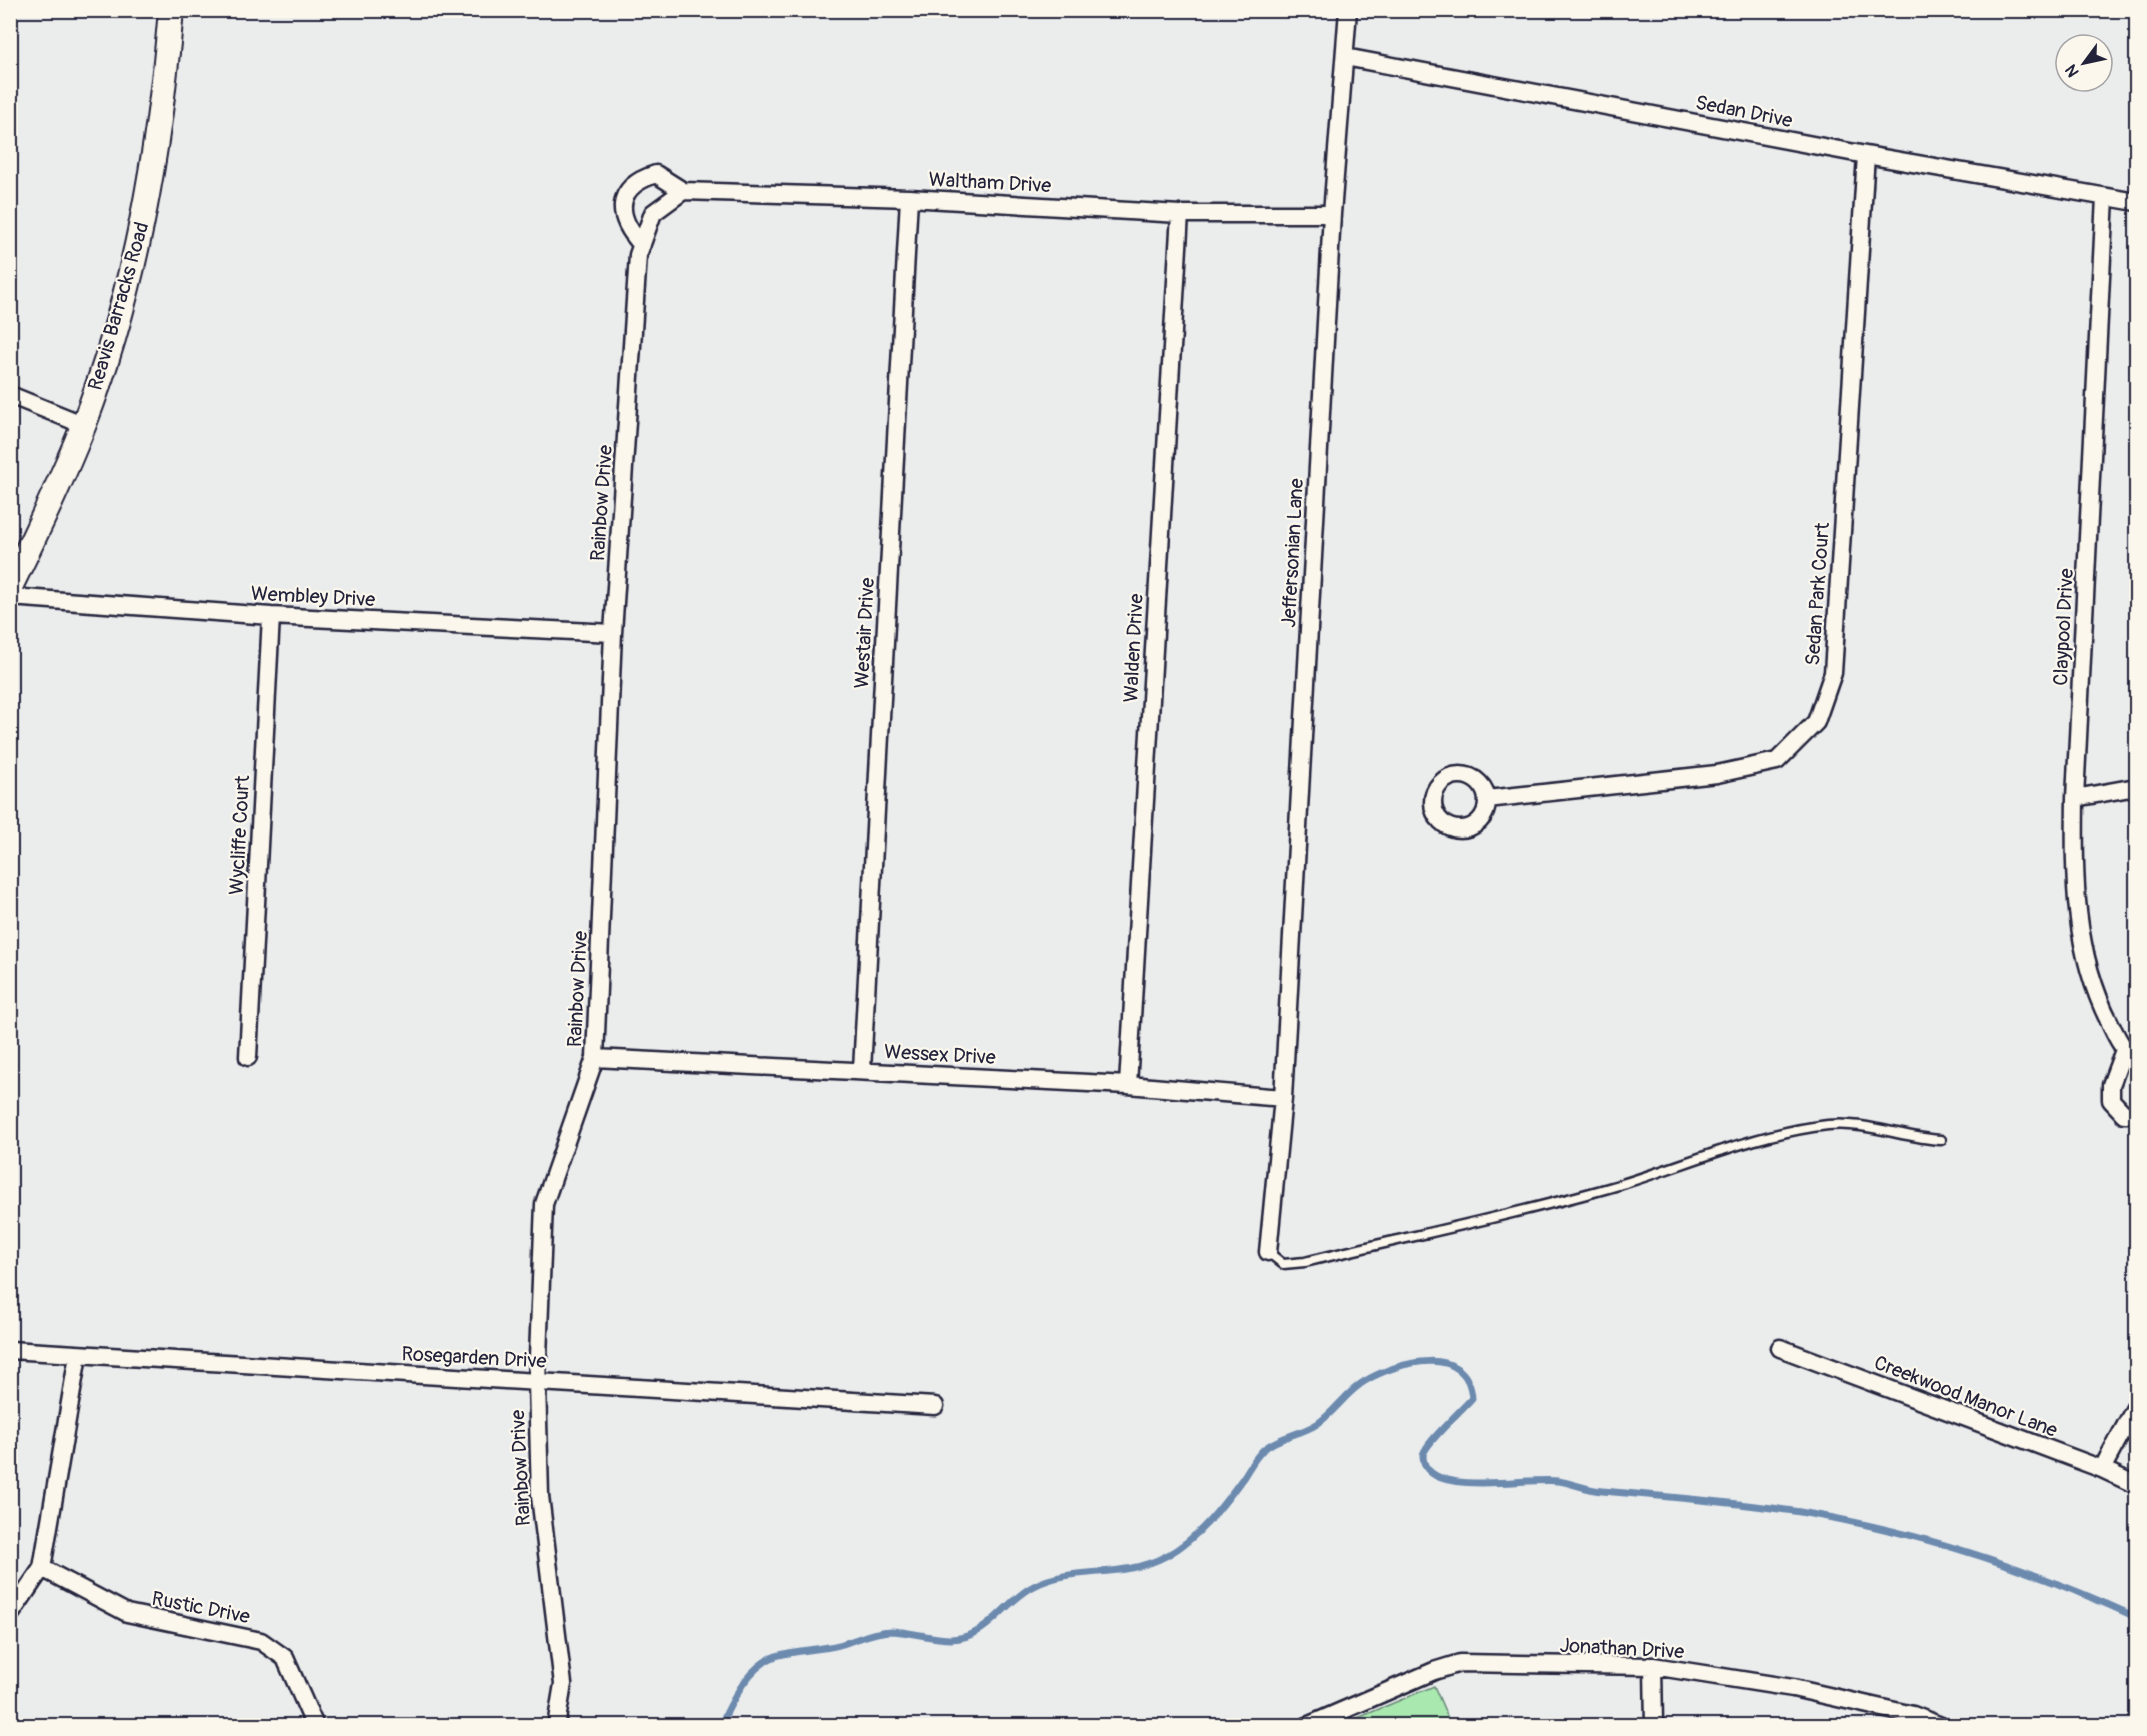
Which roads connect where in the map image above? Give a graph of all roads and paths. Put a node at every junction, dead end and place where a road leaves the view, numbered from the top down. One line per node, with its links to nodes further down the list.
1 (171, 10): 13 (main road, Reavis Barracks Road)
2 (1348, 10): 3 (street, Jeffersonian Lane)
3 (1345, 57): 4 (street, Sedan Drive); 10 (street, Jeffersonian Lane)
4 (1866, 155): 6 (street, Sedan Drive); 20 (street, Sedan Park Court)
5 (683, 191): 7 (street, Waltham Drive); 11 (street, Rainbow Drive); 11 (street)
6 (2105, 197): 8 (street, Sedan Drive); 19 (street, Claypool Drive)
7 (909, 198): 9 (street, Waltham Drive); 24 (street, Westair Drive)
8 (2136, 202)
9 (1180, 214): 10 (street, Waltham Drive); 25 (street, Walden Drive)
10 (1332, 214): 26 (street, Jeffersonian Lane)
11 (642, 245): 17 (street, Rainbow Drive)
12 (10, 395): 13 (street)
13 (84, 425): 14 (main road, Reavis Barracks Road)
14 (10, 587)
15 (10, 597): 16 (street, Wembley Drive)
16 (271, 616): 17 (street, Wembley Drive); 22 (street, Wycliffe Court)
17 (614, 633): 23 (street, Rainbow Drive)
18 (2136, 787): 19 (street)
19 (2075, 798): 21 (street, Claypool Drive)
20 (1487, 799)
21 (2130, 1054): 27 (street, Claypool Drive)
22 (248, 1057)
23 (595, 1058): 24 (street, Wessex Drive); 33 (street, Rainbow Drive)
24 (862, 1070): 25 (street, Wessex Drive)
25 (1128, 1085): 26 (street, Wessex Drive)
26 (1283, 1098): 29 (street, Jeffersonian Lane)
27 (2136, 1114)
28 (1941, 1140): 29 (lane)
29 (1268, 1252)
30 (1780, 1348): 36 (street, Creekwood Manor Lane)
31 (10, 1350): 32 (street, Rosegarden Drive)
32 (78, 1355): 33 (street, Rosegarden Drive); 38 (street)
33 (537, 1382): 34 (street, Rosegarden Drive); 42 (street, Rainbow Drive)
34 (935, 1406)
35 (2136, 1406): 36 (street)
36 (2102, 1469): 37 (street, Creekwood Manor Lane)
37 (2136, 1485)
38 (42, 1568): 39 (street); 41 (street, Rustic Drive)
39 (10, 1615)
40 (1653, 1666): 43 (street, Jonathan Drive); 44 (street); 45 (street, Jonathan Drive)
41 (315, 1725)
42 (556, 1725)
43 (1307, 1725)
44 (1654, 1725)
45 (1941, 1725)

